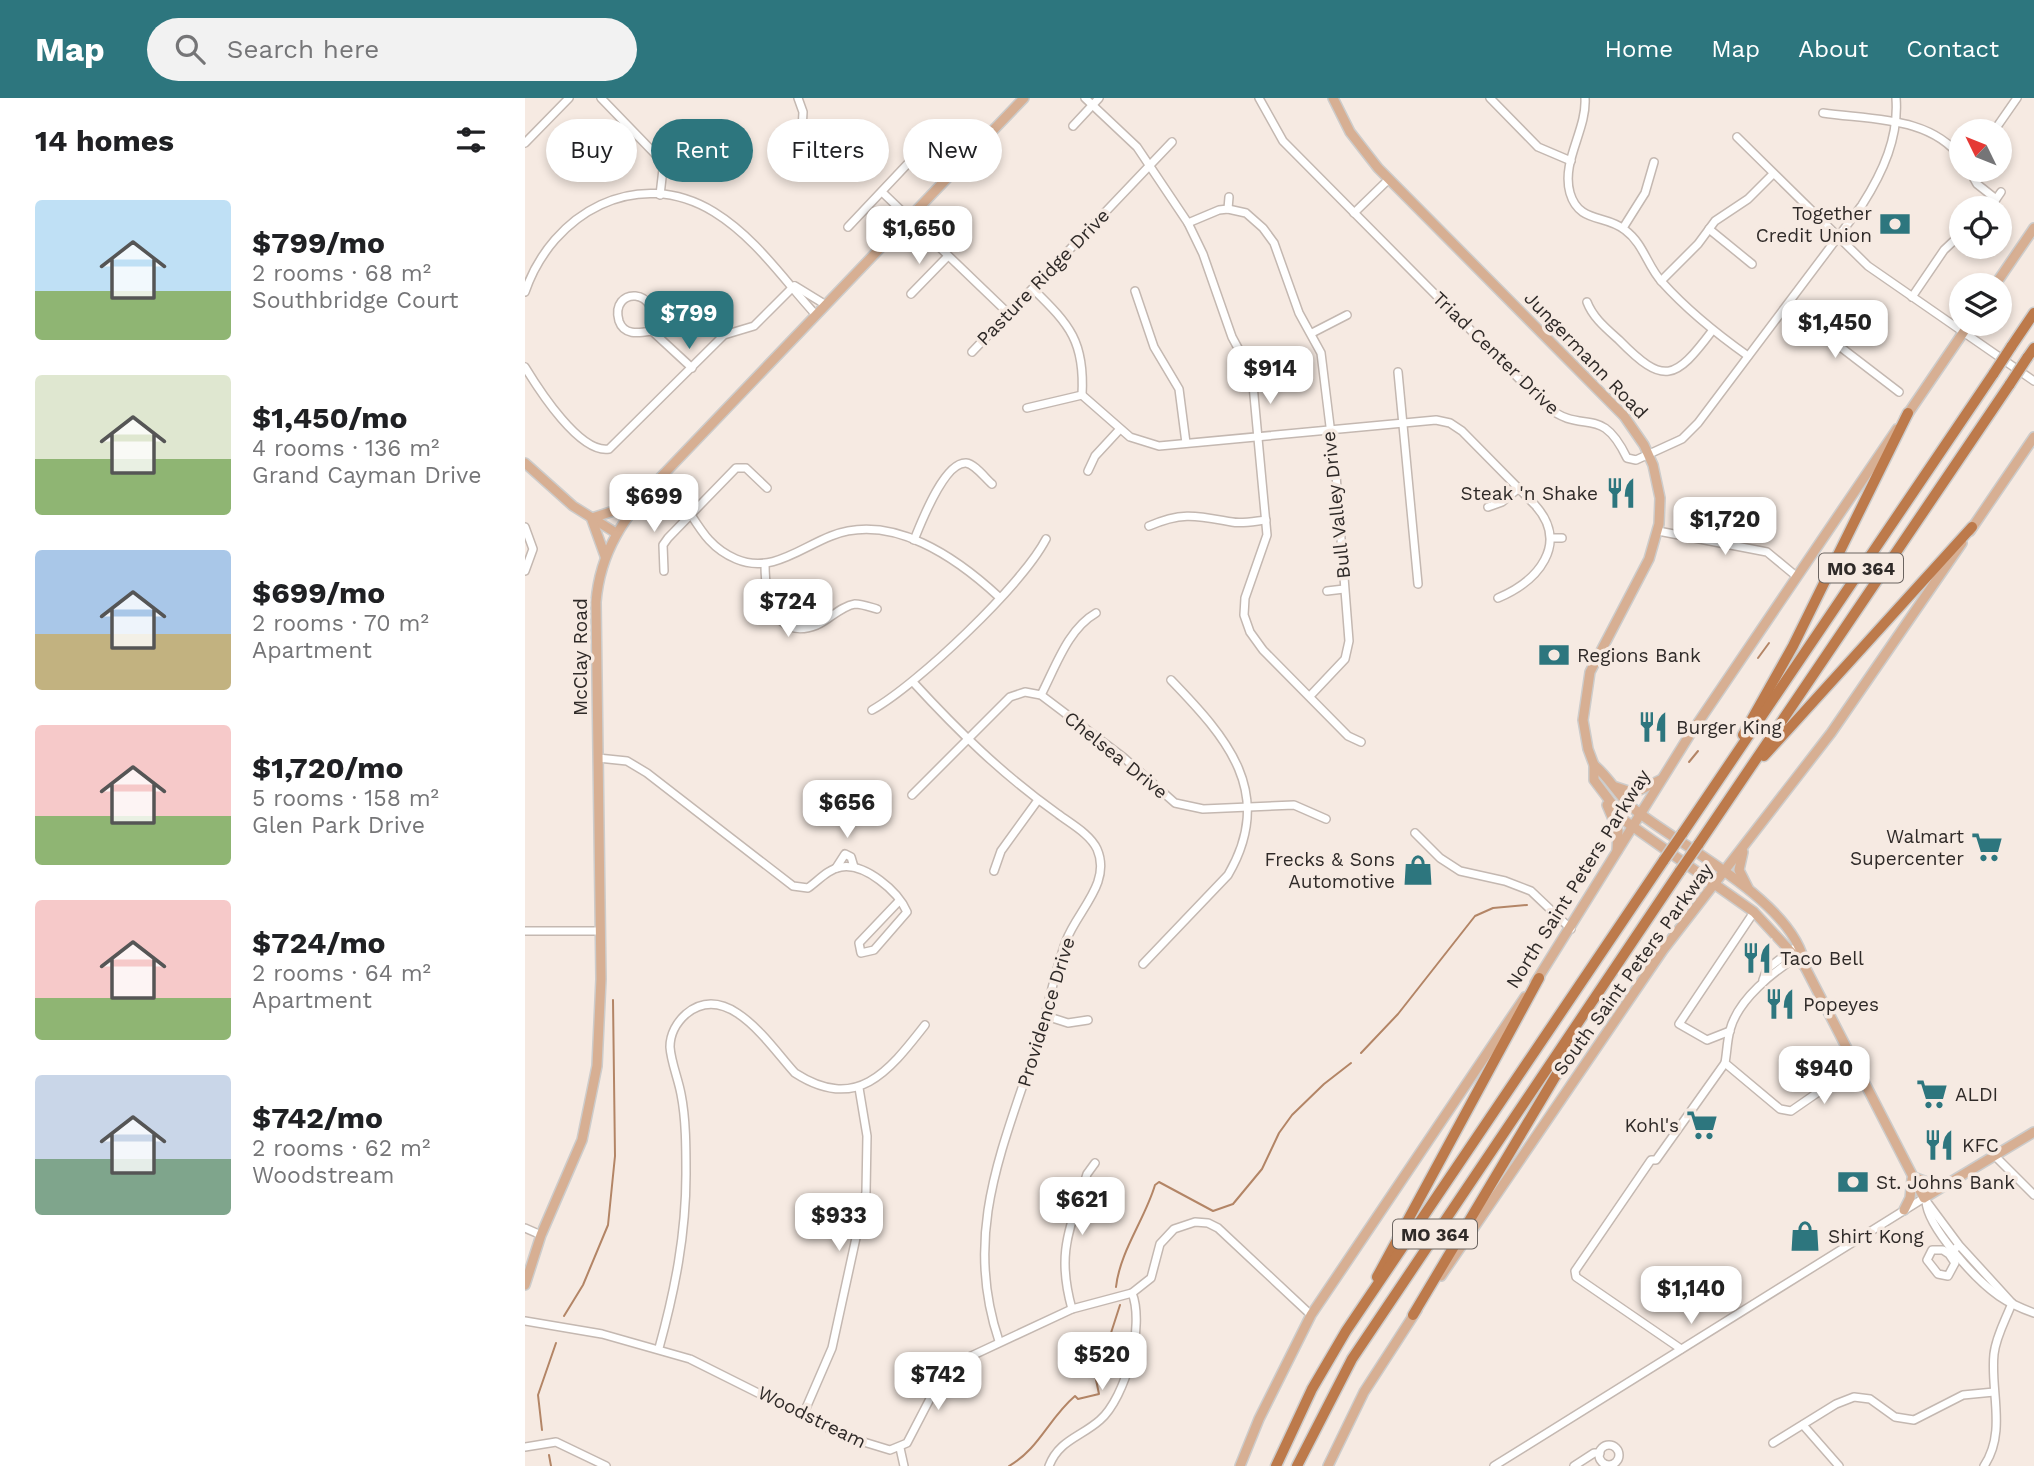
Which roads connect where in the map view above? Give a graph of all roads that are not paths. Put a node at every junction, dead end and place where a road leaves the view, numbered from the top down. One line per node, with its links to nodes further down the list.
1 (569, 98): 21 (street)
2 (601, 98): 32 (street)
3 (798, 98): 15 (street)
4 (1024, 98): 38 (main road, McClay Road)
5 (1085, 98): 13 (street)
6 (1098, 98): 13 (street)
7 (1259, 98): 37 (street, Triad Center Drive)
8 (1333, 98): 28 (main road, Jungermann Road)
9 (1490, 98): 23 (street)
10 (1585, 98): 23 (street)
11 (1896, 98): 17 (street)
12 (2015, 99): 16 (street)
13 (1092, 105): 18 (street); 25 (street)
14 (1823, 113): 17 (street)
15 (803, 119)
16 (2002, 119)
17 (1897, 124): 22 (street); 44 (street)
18 (1073, 126)
19 (1737, 138): 27 (street)
20 (1172, 142): 25 (street, Pasture Ridge Drive)
21 (525, 143)
22 (1949, 146)
23 (1571, 161): 41 (street)
24 (1654, 162): 41 (street)
25 (1150, 166): 39 (street); 51 (street, Pasture Ridge Drive)
26 (903, 169): 31 (street)
27 (1773, 174): 43 (street); 44 (street)
28 (1389, 179): 37 (street); 87 (main road, Jungermann Road)
29 (1976, 182): 33 (street)
30 (2001, 191): 34 (street)
31 (882, 192): 38 (street); 40 (street)
32 (660, 195): 50 (street); 53 (street)
33 (1992, 196)
34 (1998, 196)
35 (1229, 197): 36 (street)
36 (1228, 209): 39 (street); 66 (street, Bull Valley Drive)
37 (1354, 213): 87 (street, Triad Center Drive)
38 (908, 219): 46 (street); 57 (main road, McClay Road)
39 (1188, 223): 83 (street)
40 (848, 227)
41 (1623, 228): 49 (street)
42 (2034, 228): 48 (main road)
43 (1709, 229): 47 (street); 49 (street)
44 (1837, 237): 55 (street); 58 (street)
45 (1949, 245): 55 (street)
46 (947, 257): 54 (street); 59 (street)
47 (1752, 264)
48 (2003, 273)
49 (1661, 281): 65 (street)
50 (794, 286): 57 (street); 61 (street); 73 (street)
51 (1033, 289): 59 (street, Pasture Ridge Drive); 77 (street)
52 (1135, 291): 85 (street)
53 (525, 292)
54 (911, 294)
55 (1912, 297): 63 (street)
56 (1587, 302): 65 (street)
57 (826, 305): 61 (main road, McClay Road)
58 (1787, 306): 71 (street); 76 (street)
59 (1008, 313): 70 (street, Pasture Ridge Drive)
60 (2034, 313): 129 (highway, MO 364, bridge)
61 (816, 315): 91 (main road, McClay Road)
62 (1347, 315): 66 (street)
63 (1949, 318)
64 (652, 331): 64 (street); 73 (street)
65 (1712, 331): 71 (street)
66 (1312, 333): 82 (street, Bull Valley Drive)
67 (1961, 336): 79 (main road, North Saint Peters Parkway)
68 (1976, 336): 75 (street)
69 (2034, 348): 131 (highway, MO 364, bridge)
70 (972, 352)
71 (1748, 356): 87 (street)
72 (525, 367): 73 (street)
73 (692, 368)
74 (1398, 372): 80 (street)
75 (2034, 381)
76 (1899, 392)
77 (1082, 395): 78 (street); 81 (street)
78 (1027, 408)
79 (1908, 414): 113 (main road, North Saint Peters Parkway); 129 (highway)
80 (1402, 423): 82 (street); 94 (street); 114 (street)
81 (1120, 429): 85 (street); 90 (street)
82 (1328, 429): 83 (street); 115 (street, Bull Valley Drive)
83 (1259, 436): 85 (street); 99 (street)
84 (2034, 437): 102 (main road, South Saint Peters Parkway)
85 (1186, 443)
86 (965, 454): 89 (street)
87 (1649, 454): 103 (main road, Jungermann Road)
88 (525, 463): 98 (main road)
89 (965, 463): 92 (street); 107 (street)
90 (1088, 471)
91 (659, 479): 95 (main road, McClay Road); 97 (street)
92 (992, 484)
93 (767, 488): 97 (street)
94 (1518, 488): 96 (street); 105 (street)
95 (636, 504): 98 (main road); 104 (main road, McClay Road)
96 (1488, 507)
97 (690, 516): 110 (street); 112 (street)
98 (591, 519): 104 (main road); 109 (main road)
99 (1266, 520): 100 (street); 124 (street)
100 (1149, 526)
101 (525, 527): 111 (street)
102 (1972, 527): 131 (highway); 142 (main road, South Saint Peters Parkway)
103 (1657, 531): 113 (street); 130 (main road, Jungermann Road)
104 (616, 533): 109 (main road, McClay Road)
105 (1551, 538): 106 (street); 118 (street)
106 (1562, 538)
107 (914, 540): 110 (street); 117 (street)
108 (1046, 540): 117 (street)
109 (605, 556): 128 (main road, McClay Road)
110 (765, 564): 119 (street)
111 (525, 571)
112 (664, 571)
113 (1796, 576): 132 (main road, North Saint Peters Parkway)
114 (1418, 584)
115 (1344, 589): 116 (street); 124 (street, Bull Valley Drive)
116 (1327, 591)
117 (999, 597): 122 (street)
118 (1498, 598)
119 (877, 608)
120 (1096, 613): 123 (street)
121 (1171, 680): 137 (street)
122 (913, 682): 125 (street); 126 (street, Providence Drive)
123 (1041, 695): 126 (street); 137 (street, Chelsea Drive)
124 (1310, 696): 127 (street)
125 (872, 710)
126 (966, 739): 134 (street); 135 (street, Providence Drive)
127 (1361, 741)
128 (598, 758): 145 (street); 154 (main road, McClay Road)
129 (1730, 764): 178 (highway, MO 364, bridge)
130 (1594, 765): 133 (main road, Jungermann Road); 136 (main road, Jungermann Road)
131 (1751, 768): 158 (highway, MO 364, bridge)
132 (1664, 776): 133 (main road); 138 (main road, North Saint Peters Parkway)
133 (1612, 784): 138 (main road, Jungermann Road)
134 (912, 795)
135 (1038, 800): 146 (street); 159 (street, Providence Drive)
136 (1606, 800): 140 (main road, Jungermann Road); 143 (main road)
137 (1247, 806): 139 (street, Chelsea Drive); 156 (street)
138 (1641, 814): 140 (main road, North Saint Peters Parkway); 147 (main road, Jungermann Road)
139 (1326, 819)
140 (1633, 828): 143 (main road, North Saint Peters Parkway); 148 (main road, Jungermann Road)
141 (1415, 833): 152 (street)
142 (1745, 845): 147 (main road, South Saint Peters Parkway); 149 (main road)
143 (1617, 855): 152 (main road, North Saint Peters Parkway)
144 (854, 867): 145 (street); 145 (street); 150 (street)
145 (837, 868)
146 (994, 871)
147 (1724, 872): 148 (main road, South Saint Peters Parkway); 149 (main road, Jungermann Road)
148 (1713, 885): 151 (main road, Jungermann Road); 183 (main road, South Saint Peters Parkway)
149 (1751, 892): 155 (main road, Jungermann Road)
150 (899, 901): 150 (street)
151 (1754, 912): 155 (main road, Jungermann Road); 162 (street)
152 (1571, 929): 157 (main road, North Saint Peters Parkway)
153 (525, 931): 154 (street)
154 (600, 931): 175 (main road, McClay Road)
155 (1797, 952): 162 (street); 164 (main road, Jungermann Road)
156 (1143, 964)
157 (1539, 978): 178 (highway); 182 (main road, North Saint Peters Parkway)
158 (1587, 1010): 183 (highway); 200 (highway, MO 364)
159 (1046, 1016): 160 (street); 185 (street, Providence Drive)
160 (1088, 1020)
161 (925, 1025): 165 (street)
162 (1730, 1031): 163 (street)
163 (1725, 1063): 164 (street); 187 (street)
164 (1856, 1066): 169 (main road, Jungermann Road)
165 (859, 1088): 186 (street); 189 (street)
166 (2034, 1132): 167 (main road)
167 (1995, 1156): 170 (main road); 171 (street)
168 (1095, 1163): 180 (street)
169 (1913, 1177): 170 (main road); 172 (main road, Jungermann Road); 173 (main road)
170 (1946, 1185): 172 (main road)
171 (2034, 1195)
172 (1925, 1200): 173 (street); 179 (street)
173 (1904, 1210): 187 (street)
174 (525, 1228): 175 (street)
175 (541, 1235): 176 (main road, McClay Road)
176 (525, 1285)
177 (1132, 1293): 180 (street); 182 (street); 197 (street)
178 (1365, 1303): 199 (highway, MO 364)
179 (2012, 1303): 181 (street); 188 (street)
180 (1072, 1309): 185 (street)
181 (2034, 1313)
182 (1311, 1315): 198 (main road, North Saint Peters Parkway)
183 (1413, 1315): 201 (main road, South Saint Peters Parkway)
184 (525, 1321): 186 (street, Woodstream)
185 (999, 1341): 193 (street)
186 (659, 1348): 189 (street, Woodstream)
187 (1681, 1349): 202 (street)
188 (1994, 1392): 190 (street); 205 (street)
189 (803, 1415): 193 (street, Woodstream)
190 (1803, 1425): 191 (street); 204 (street)
191 (1773, 1443)
192 (525, 1447): 195 (street)
193 (900, 1448): 196 (street)
194 (1599, 1453): 203 (street)
195 (606, 1466)
196 (904, 1466)
197 (1049, 1466)
198 (1240, 1466)
199 (1276, 1466)
200 (1297, 1466)
201 (1328, 1466)
202 (1494, 1466)
203 (1574, 1466)
204 (1839, 1466)
205 (1984, 1466)

